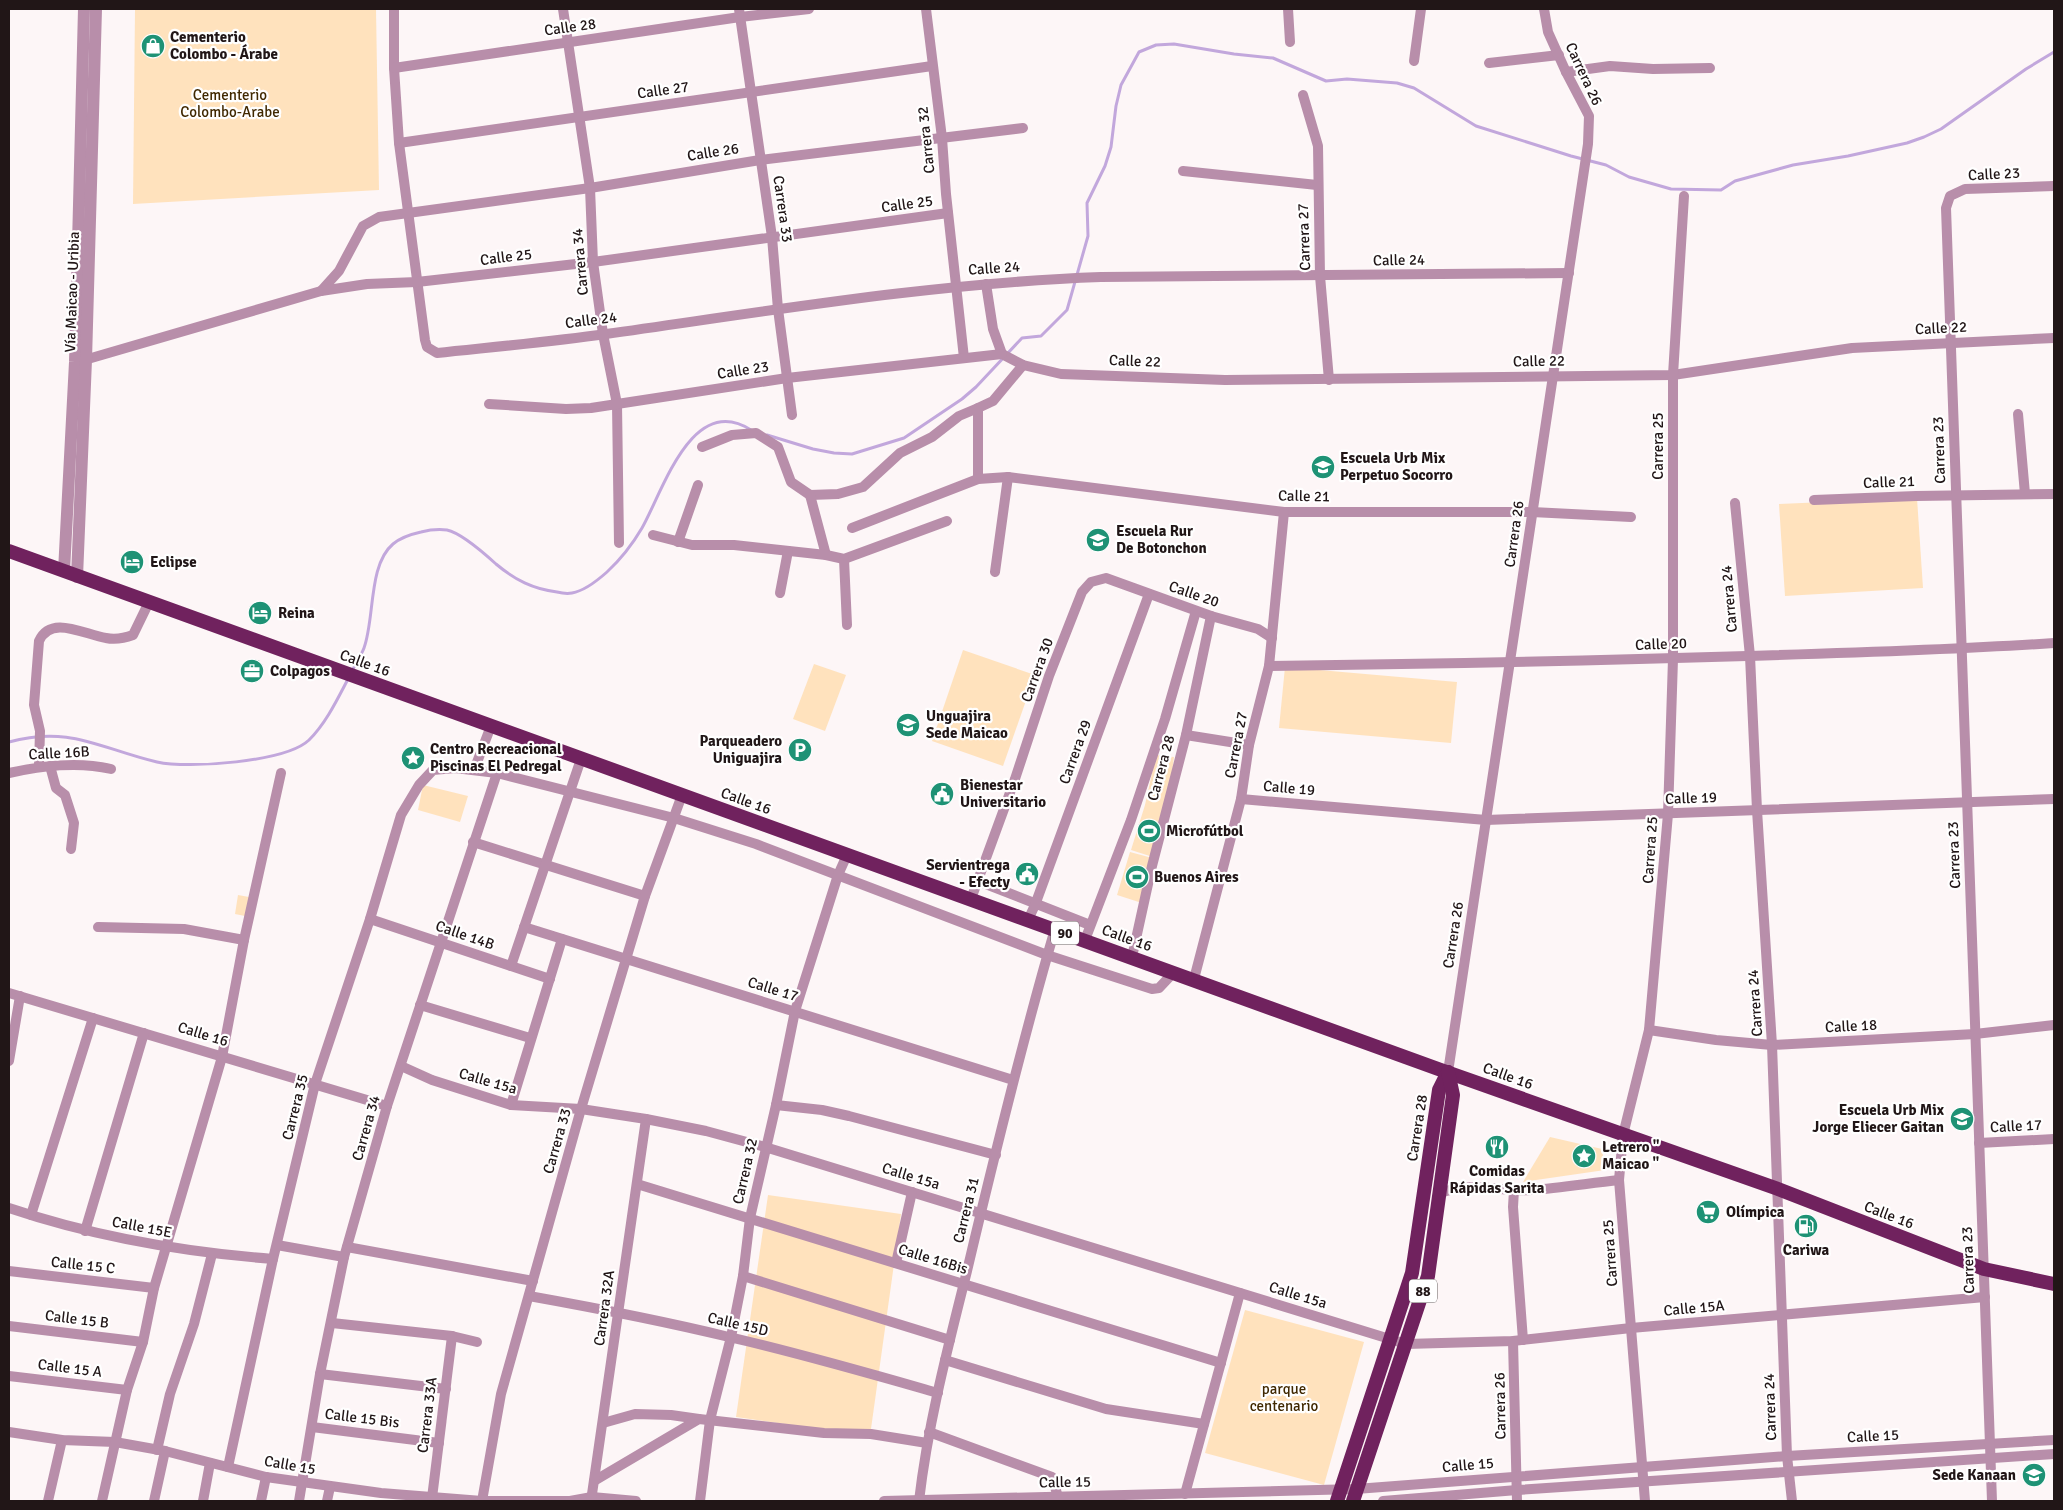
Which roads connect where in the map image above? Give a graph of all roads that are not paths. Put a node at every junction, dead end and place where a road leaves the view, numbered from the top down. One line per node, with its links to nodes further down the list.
1 (84, 9): 49 (street, Vía Maicao - Uribia)
2 (96, 9): 49 (street, Vía Maicao - Uribia)
3 (394, 9): 17 (street)
4 (563, 9): 11 (street, Carrera 34)
5 (809, 9): 10 (street, Calle 28)
6 (926, 9): 16 (street, Carrera 32)
7 (1288, 9): 12 (street)
8 (1421, 9): 14 (street)
9 (1544, 9): 13 (street, Carrera 26)
10 (740, 13): 11 (street, Calle 28); 20 (street, Carrera 33)
11 (568, 42): 17 (street, Calle 28); 22 (street, Carrera 34)
12 (1290, 42)
13 (1558, 55): 15 (street); 19 (street, Carrera 26)
14 (1414, 61)
15 (1489, 63)
16 (932, 66): 20 (street, Calle 27); 24 (street, Carrera 32)
17 (394, 68): 25 (street)
18 (1710, 68): 19 (street)
19 (1566, 72): 37 (street, Carrera 26)
20 (752, 92): 22 (street, Calle 27); 26 (street, Carrera 33)
21 (1303, 95): 28 (street, Carrera 27)
22 (580, 117): 25 (street, Calle 27); 30 (street, Carrera 34)
23 (1023, 128): 24 (street, Calle 26)
24 (942, 138): 26 (street, Calle 26); 34 (street, Carrera 32)
25 (399, 144): 33 (street)
26 (760, 160): 30 (street, Calle 26); 35 (street, Carrera 33)
27 (1183, 171): 28 (street)
28 (1317, 185): 38 (street, Carrera 27)
29 (2054, 186): 32 (street, Calle 23)
30 (590, 188): 33 (street, Calle 26); 36 (street, Carrera 34)
31 (1684, 196): 51 (street, Carrera 25)
32 (1946, 208): 46 (street, Carrera 23)
33 (409, 213): 39 (street); 42 (street, Calle 26)
34 (948, 213): 35 (street, Calle 25); 41 (street, Carrera 32)
35 (772, 237): 36 (street, Calle 25); 43 (street, Carrera 33)
36 (593, 262): 39 (street, Calle 25); 44 (street, Carrera 34)
37 (1569, 273): 38 (street, Calle 24); 52 (street, Carrera 26)
38 (1320, 276): 40 (street, Calle 24); 54 (street, Carrera 27)
39 (417, 282): 42 (street, Calle 25); 44 (street, Calle 24)
40 (986, 284): 41 (street, Calle 24); 47 (street)
41 (956, 286): 43 (street, Calle 24); 48 (street, Carrera 32)
42 (320, 291): 49 (street, Calle 25)
43 (778, 309): 44 (street, Calle 24); 53 (street, Carrera 33)
44 (603, 334): 56 (street, Carrera 34)
45 (2054, 338): 46 (street, Calle 22)
46 (1950, 342): 51 (street, Calle 22); 67 (street, Carrera 23)
47 (1002, 354): 48 (street, Calle 23); 50 (street, Calle 22)
48 (964, 358): 53 (street, Calle 23)
49 (81, 361): 82 (street, Vía Maicao - Uribia); 84 (street, Vía Maicao - Uribia)
50 (1023, 365): 54 (street, Calle 22); 57 (street)
51 (1673, 375): 52 (street, Calle 22); 96 (street, Carrera 25)
52 (1552, 376): 54 (street, Calle 22); 71 (street, Carrera 26)
53 (787, 378): 56 (street, Calle 23); 59 (street, Carrera 33)
54 (1329, 380)
55 (489, 404): 56 (street, Calle 23)
56 (617, 404): 77 (street, Carrera 34)
57 (978, 408): 62 (street); 66 (street)
58 (2018, 414): 64 (street)
59 (792, 415)
60 (702, 448): 66 (street)
61 (1008, 478): 62 (street, Calle 21); 70 (street, Calle 21); 83 (street)
62 (978, 479): 74 (street, Calle 21)
63 (698, 485): 76 (street)
64 (2025, 494): 65 (street, Calle 21); 67 (street, Calle 21)
65 (2054, 494)
66 (810, 495): 80 (street)
67 (1956, 495): 68 (street, Calle 21); 94 (street, Carrera 23)
68 (1814, 500)
69 (1735, 503): 95 (street, Carrera 24)
70 (1284, 512): 71 (street, Calle 21); 92 (street, Carrera 27)
71 (1532, 512): 72 (street, Calle 21); 97 (street, Carrera 26)
72 (1631, 517)
73 (947, 521): 81 (street)
74 (852, 528)
75 (653, 535): 76 (street)
76 (678, 542): 79 (street)
77 (619, 543)
78 (9, 551): 82 (highway, 90)
79 (788, 551): 80 (street); 86 (street)
80 (826, 555): 81 (street)
81 (844, 559): 91 (street)
82 (64, 571): 84 (highway, 90)
83 (995, 572)
84 (77, 577): 88 (highway, Calle 16 / 90)
85 (1106, 578): 87 (street, Calle 20); 124 (street, Carrera 30)
86 (780, 593)
87 (1149, 594): 89 (street, Calle 20); 127 (street, Carrera 29)
88 (149, 602): 99 (highway, Calle 16 / 90); 103 (street)
89 (1196, 611): 90 (street, Calle 20); 130 (street, Carrera 28)
90 (1212, 616): 92 (street, Calle 20); 100 (street, Carrera 28)
91 (847, 625)
92 (1272, 638): 98 (street, Carrera 27)
93 (2054, 643): 94 (street, Calle 20)
94 (1962, 650): 95 (street, Calle 20); 114 (street, Carrera 23)
95 (1750, 656): 96 (street, Calle 20); 115 (street, Carrera 24)
96 (1673, 658): 97 (street, Calle 20); 116 (street, Carrera 25)
97 (1510, 663): 98 (street, Calle 20); 118 (street, Carrera 26)
98 (1269, 666): 101 (street, Carrera 27)
99 (491, 726): 102 (highway, Calle 16 / 90); 106 (street)
100 (1186, 735): 101 (street); 139 (street, Carrera 28)
101 (1249, 745): 112 (street, Carrera 27)
102 (581, 759): 110 (street); 111 (highway, Calle 16 / 90)
103 (39, 766): 104 (street, Calle 16B); 107 (street, Calle 16B)
104 (50, 766): 105 (street, Calle 16B); 120 (street)
105 (111, 769)
106 (474, 770): 109 (street); 128 (street, Carrera 35)
107 (9, 773)
108 (281, 773): 135 (street)
109 (497, 773): 110 (street); 119 (street, Carrera 34)
110 (569, 790): 117 (street); 122 (street)
111 (682, 795): 117 (street, Carrera 33); 121 (highway, Calle 16 / 90)
112 (1240, 799): 118 (street, Calle 19); 144 (street, Carrera 27)
113 (2054, 799): 114 (street, Calle 19)
114 (1967, 802): 115 (street, Calle 19); 153 (street, Carrera 23)
115 (1757, 810): 116 (street, Calle 19); 155 (street, Carrera 24)
116 (1668, 814): 118 (street, Calle 19); 151 (street, Carrera 25)
117 (674, 818): 123 (street); 125 (street, Carrera 33)
118 (1486, 820): 159 (street, Carrera 26)
119 (473, 842): 122 (street); 137 (street, Carrera 34)
120 (71, 849)
121 (847, 855): 123 (street, Carrera 32); 126 (highway, Calle 16 / 90)
122 (545, 865): 125 (street); 132 (street)
123 (838, 876): 138 (street); 148 (street, Carrera 32)
124 (978, 881): 126 (street, Carrera 30); 127 (street, Calle 16)
125 (645, 896): 140 (street, Carrera 33)
126 (971, 899): 129 (highway, Calle 16 / 90)
127 (1035, 905): 129 (street, Carrera 29); 130 (street, Calle 16)
128 (370, 920): 137 (street, Calle 14B); 161 (street, Carrera 35)
129 (1028, 920): 133 (highway, Calle 16 / 90)
130 (1090, 925): 136 (street, Carrera 28)
131 (98, 926): 135 (street)
132 (524, 927): 134 (street, Calle 17); 141 (street)
133 (1055, 929): 136 (highway, Calle 16 / 90); 138 (street, Carrera 31)
134 (562, 938): 140 (street, Calle 17); 143 (street)
135 (244, 940): 156 (street)
136 (1085, 940): 139 (highway, Calle 16 / 90)
137 (440, 942): 141 (street, Calle 14B); 147 (street, Carrera 34)
138 (1047, 955): 142 (street); 160 (street, Carrera 31)
139 (1132, 957): 142 (highway, Calle 16 / 90)
140 (626, 959): 148 (street, Calle 17); 165 (street, Carrera 33)
141 (512, 966): 143 (street, Calle 14B)
142 (1174, 972): 144 (highway, Calle 16 / 90)
143 (550, 979): 154 (street)
144 (1194, 980): 159 (highway, Calle 16 / 90)
145 (9, 993): 146 (street, Calle 16)
146 (20, 996): 149 (street, Calle 16); 157 (street)
147 (420, 1005): 154 (street); 158 (street, Carrera 34)
148 (795, 1011): 160 (street, Calle 17); 163 (street, Carrera 32)
149 (93, 1018): 152 (street, Calle 16); 180 (street)
150 (2054, 1025): 153 (street, Calle 18)
151 (1649, 1030): 155 (street, Calle 18); 167 (street, Carrera 25)
152 (144, 1033): 156 (street, Calle 16); 182 (street)
153 (1975, 1034): 155 (street, Calle 18); 169 (street, Carrera 23)
154 (530, 1038): 162 (street)
155 (1772, 1044): 174 (street, Carrera 24)
156 (222, 1057): 161 (street, Calle 16); 184 (street)
157 (9, 1061)
158 (401, 1066): 162 (street, Calle 15a); 164 (street, Carrera 34)
159 (1448, 1072): 167 (highway, Calle 16 / 90); 177 (highway, Carrera 28 / 88); 207 (highway, Carrera 28 / 88)
160 (1013, 1080): 171 (street, Carrera 31)
161 (315, 1084): 164 (street, Calle 16); 183 (street, Carrera 35)
162 (511, 1105): 165 (street, Calle 15a)
163 (776, 1105): 170 (street, Carrera 32); 171 (street)
164 (387, 1106): 185 (street, Carrera 34)
165 (581, 1110): 166 (street, Calle 15a); 192 (street, Carrera 33)
166 (646, 1118): 170 (street, Calle 15a); 173 (street, Carrera 32A)
167 (1624, 1135): 172 (street, Carrera 25); 174 (highway, Calle 16 / 90)
168 (2054, 1139): 169 (street, Calle 17)
169 (1979, 1143): 189 (street, Carrera 23)
170 (765, 1147): 176 (street, Calle 15a); 181 (street, Carrera 32)
171 (996, 1156): 179 (street, Carrera 31)
172 (1619, 1180): 175 (street); 203 (street, Carrera 25)
173 (637, 1184): 181 (street, Calle 16Bis); 199 (street, Carrera 32A)
174 (1778, 1189): 189 (highway, Calle 16 / 90); 200 (street, Carrera 24)
175 (1514, 1190): 177 (street); 208 (street, Carrera 26)
176 (912, 1192): 179 (street, Calle 15a); 188 (street)
177 (1439, 1194): 211 (highway, Carrera 28 / 88)
178 (9, 1208): 180 (street, Calle 15E)
179 (980, 1213): 193 (street, Carrera 31); 196 (street, Calle 15a)
180 (31, 1215): 182 (street, Calle 15E)
181 (750, 1218): 188 (street, Calle 16Bis); 191 (street, Carrera 32)
182 (85, 1231): 184 (street, Calle 15E)
183 (277, 1246): 185 (street); 187 (street, Carrera 35)
184 (166, 1248): 186 (street, Calle 15E); 195 (street)
185 (346, 1252): 192 (street); 201 (street, Carrera 34)
186 (212, 1254): 187 (street, Calle 15E); 232 (street)
187 (274, 1259): 237 (street, Carrera 35)
188 (896, 1263): 193 (street, Calle 16Bis)
189 (1984, 1269): 194 (highway, Calle 16 / 90); 198 (street, Carrera 23)
190 (9, 1271): 195 (street, Calle 15 C)
191 (743, 1276): 205 (street, Carrera 32); 206 (street)
192 (533, 1281): 197 (street, Carrera 33)
193 (964, 1284): 206 (street, Carrera 31); 213 (street, Calle 16Bis)
194 (2054, 1284)
195 (154, 1288): 209 (street)
196 (1240, 1293): 207 (street, Calle 15a); 213 (street)
197 (528, 1296): 199 (street, Calle 15D); 261 (street, Carrera 33)
198 (1985, 1297): 200 (street, Calle 15A); 231 (street, Carrera 23)
199 (618, 1313): 205 (street, Calle 15D); 221 (street, Carrera 32A)
200 (1782, 1316): 203 (street, Calle 15A); 234 (street, Carrera 24)
201 (332, 1323): 204 (street); 214 (street, Carrera 34)
202 (9, 1326): 209 (street, Calle 15 B)
203 (1630, 1328): 208 (street, Calle 15A); 238 (street, Carrera 25)
204 (452, 1336): 210 (street); 216 (street, Carrera 33A)
205 (731, 1337): 218 (street, Calle 15D); 220 (street, Carrera 32)
206 (950, 1340): 212 (street, Carrera 31)
207 (1391, 1340): 211 (street, Calle 15a); 248 (highway, Carrera 28 / 88)
208 (1518, 1340): 211 (street, Calle 15A); 240 (street, Carrera 26)
209 (142, 1342): 217 (street)
210 (477, 1342)
211 (1406, 1344): 247 (highway, Carrera 28 / 88)
212 (945, 1360): 218 (street, Carrera 31); 222 (street)
213 (1221, 1363): 222 (street)
214 (320, 1374): 216 (street); 223 (street, Carrera 34)
215 (9, 1376): 217 (street, Calle 15 A)
216 (446, 1389): 229 (street, Carrera 33A)
217 (127, 1390): 228 (street)
218 (938, 1393): 225 (street, Carrera 31)
219 (699, 1419): 220 (street); 221 (street); 242 (street)
220 (710, 1420): 230 (street); 264 (street, Carrera 32)
221 (602, 1423): 242 (street, Carrera 32A)
222 (1204, 1424): 246 (street)
223 (312, 1427): 229 (street, Calle 15 Bis); 244 (street, Carrera 34)
224 (9, 1432): 226 (street, Calle 15)
225 (929, 1432): 230 (street, Carrera 31); 251 (street)
226 (62, 1440): 228 (street, Calle 15); 254 (street)
227 (2054, 1440): 231 (street, Calle 15)
228 (116, 1442): 232 (street, Calle 15); 255 (street)
229 (439, 1442): 252 (street, Carrera 33A)
230 (927, 1443): 266 (street, Carrera 31)
231 (1990, 1445): 234 (street, Calle 15); 235 (street, Carrera 23)
232 (161, 1450): 236 (street, Calle 15); 256 (street)
233 (2054, 1454): 235 (street, Calle 15)
234 (1787, 1456): 238 (street, Calle 15); 239 (street, Carrera 24)
235 (1991, 1459): 239 (street, Calle 15); 270 (street, Carrera 23)
236 (210, 1463): 237 (street, Calle 15); 257 (street)
237 (228, 1467): 241 (street, Calle 15)
238 (1642, 1468): 240 (street, Calle 15); 243 (street, Carrera 25)
239 (1789, 1472): 243 (street, Calle 15); 269 (street, Carrera 24)
240 (1516, 1476): 247 (street, Calle 15); 249 (street, Carrera 26)
241 (266, 1477): 244 (street, Calle 15); 258 (street)
242 (594, 1481): 253 (street, Carrera 32A)
243 (1644, 1482): 249 (street, Calle 15); 268 (street, Carrera 25)
244 (302, 1483): 245 (street, Calle 15); 259 (street, Carrera 34)
245 (330, 1487): 250 (street, Calle 15); 260 (street)
246 (1185, 1494): 248 (street, Calle 15); 251 (street, Calle 15)
247 (1355, 1495): 248 (street, Calle 15)
248 (1339, 1496)
249 (1517, 1496): 267 (street, Calle 15)
250 (380, 1497): 252 (street, Calle 15)
251 (1058, 1497): 266 (street, Calle 15)
252 (432, 1498): 261 (street, Calle 15)
253 (592, 1499): 262 (street, Calle 15); 263 (street, Calle 15)
254 (48, 1501)
255 (102, 1501)
256 (154, 1501)
257 (203, 1501)
258 (261, 1501)
259 (299, 1501)
260 (327, 1501)
261 (482, 1501): 262 (street, Calle 15)
262 (570, 1501)
263 (636, 1501)
264 (700, 1501)
265 (884, 1501): 266 (street, Calle 15)
266 (919, 1501)
267 (1383, 1501)
268 (1645, 1501)
269 (1792, 1501)
270 (1992, 1501)

